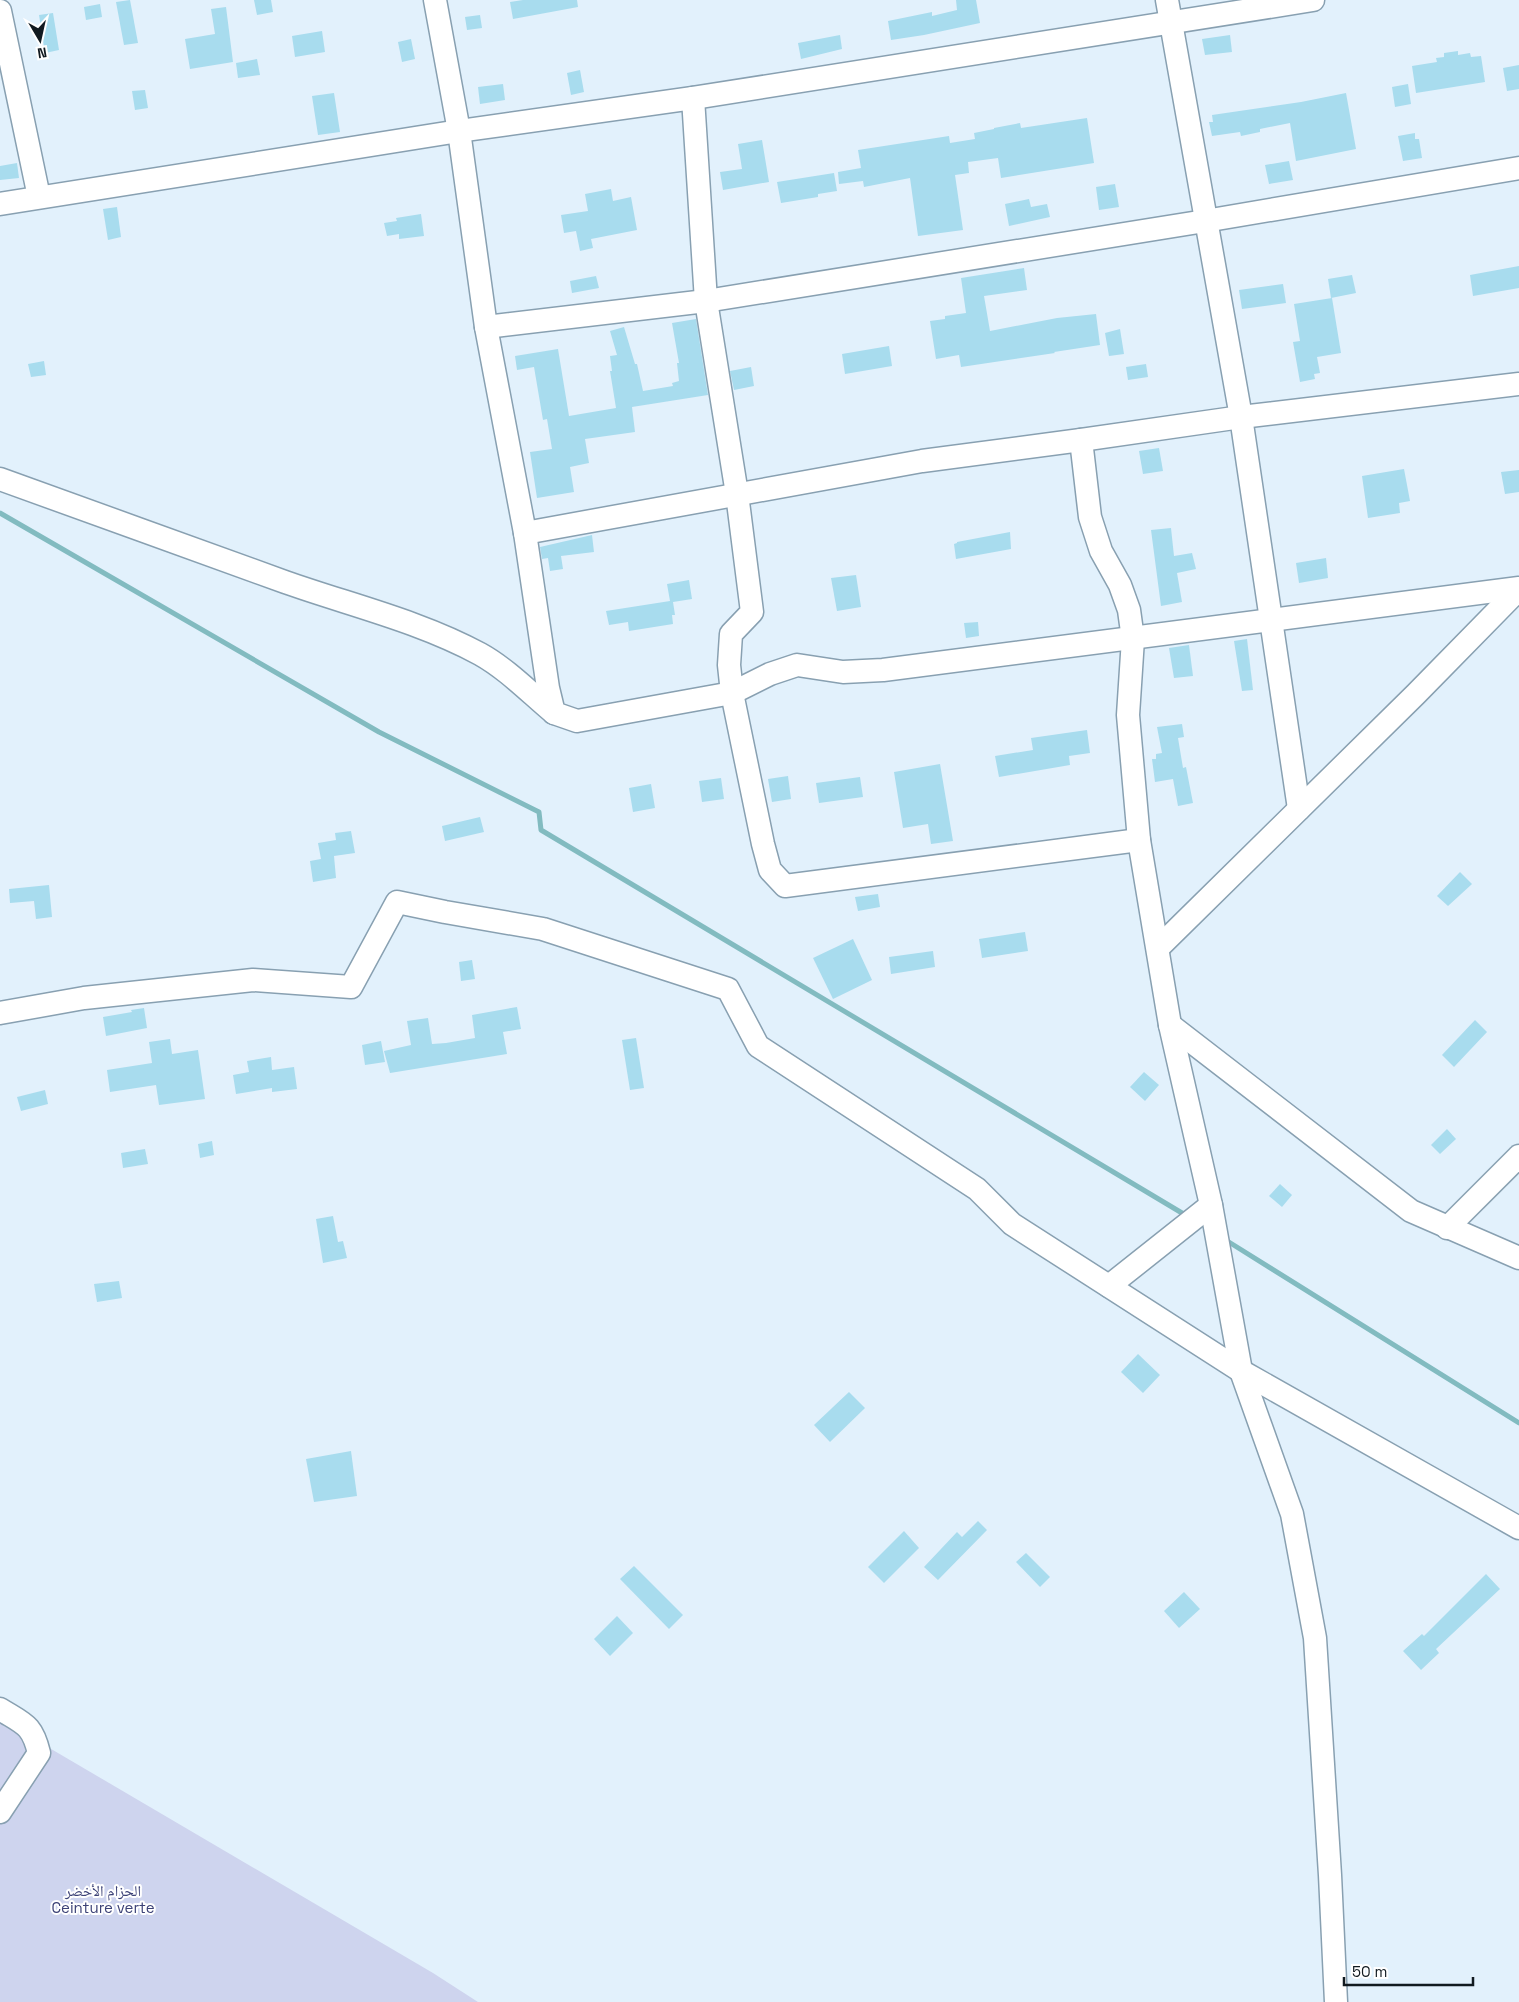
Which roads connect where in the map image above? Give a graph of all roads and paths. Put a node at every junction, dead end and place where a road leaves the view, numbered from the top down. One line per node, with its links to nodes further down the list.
1 (435, 0): 7 (street)
2 (1167, 0): 5 (street)
3 (1313, 0): 5 (street)
4 (0, 11): 9 (street)
5 (1171, 23): 6 (street); 11 (street)
6 (694, 98): 7 (street); 12 (street)
7 (459, 131): 9 (street); 13 (street)
8 (1519, 168): 11 (street)
9 (39, 197): 10 (street)
10 (0, 204)
11 (1205, 221): 12 (street); 15 (street)
12 (706, 301): 13 (street); 18 (street)
13 (486, 327): 19 (street)
14 (1519, 384): 15 (street)
15 (1240, 417): 16 (street); 21 (street)
16 (1081, 440): 18 (street); 22 (street)
17 (0, 479): 24 (street)
18 (736, 494): 19 (street); 23 (street)
19 (525, 533): 24 (street)
20 (1519, 589): 21 (street); 25 (street)
21 (1270, 620): 22 (street); 25 (street)
22 (1133, 638): 23 (street); 26 (street)
23 (732, 693): 24 (street); 26 (street)
24 (554, 713)
25 (1299, 809): 27 (street)
26 (1139, 840): 27 (street)
27 (1158, 948): 29 (street)
28 (0, 1014): 34 (street)
29 (1170, 1025): 31 (street); 32 (street)
30 (1519, 1156): 32 (street)
31 (1211, 1205): 34 (street); 35 (street)
32 (1447, 1228): 33 (street)
33 (1519, 1258)
34 (1109, 1286): 35 (street)
35 (1241, 1371): 36 (street); 39 (street)
36 (1519, 1528)
37 (0, 1709): 38 (street)
38 (0, 1812)
39 (1336, 2002)

